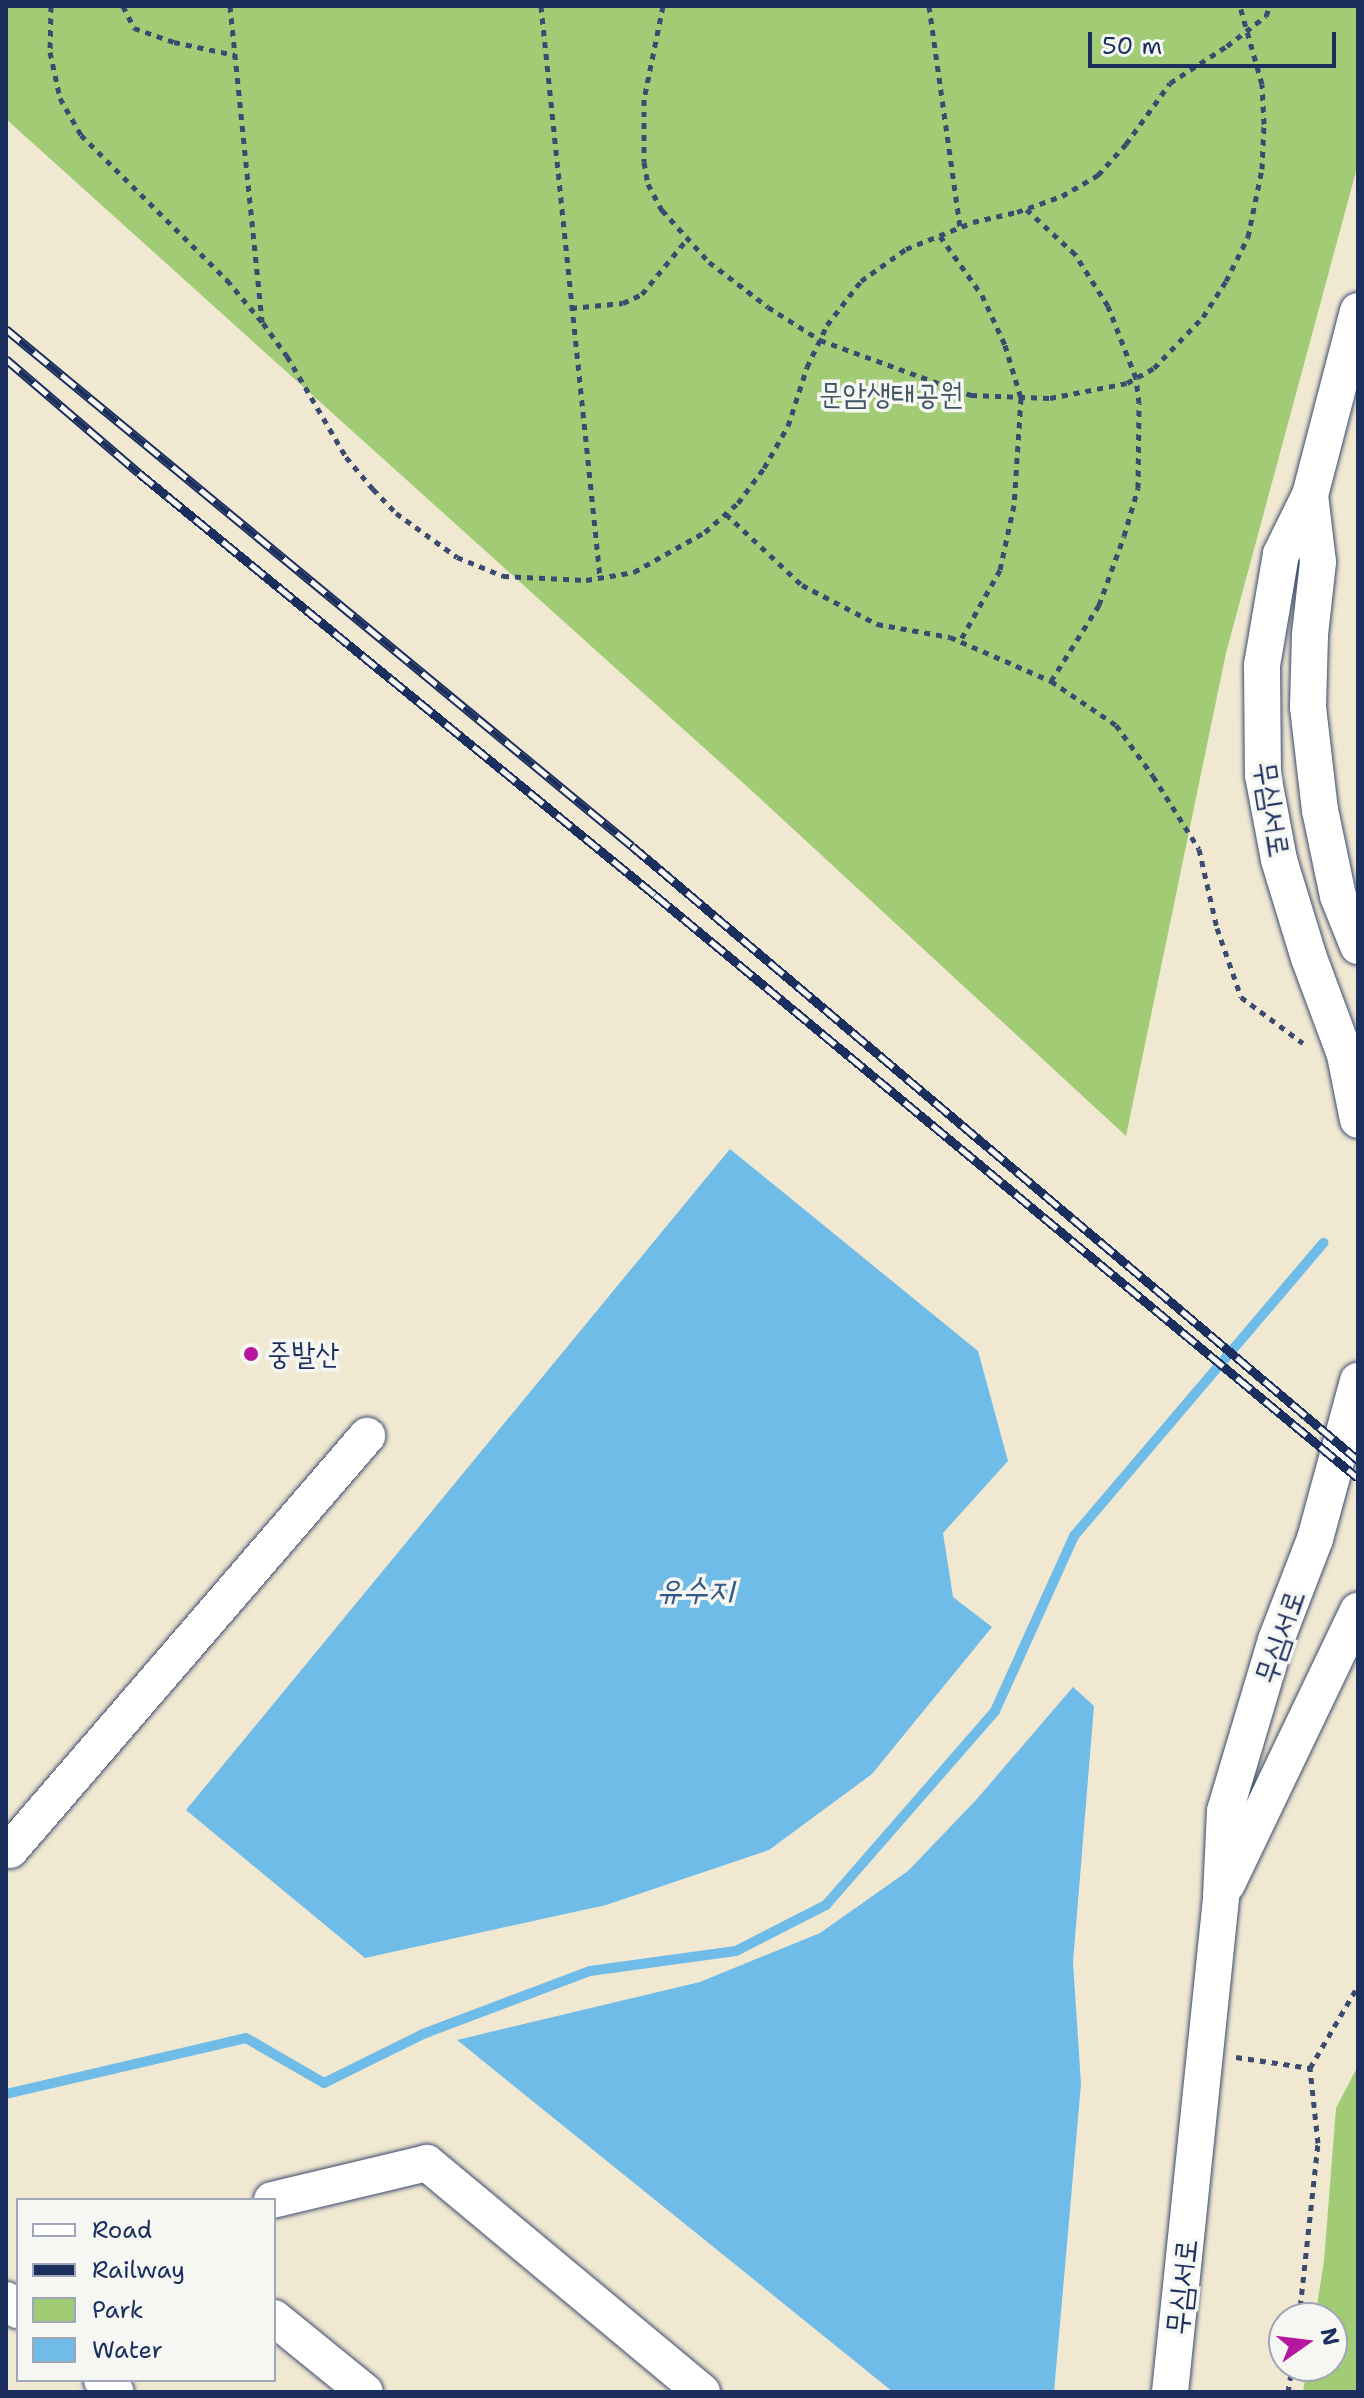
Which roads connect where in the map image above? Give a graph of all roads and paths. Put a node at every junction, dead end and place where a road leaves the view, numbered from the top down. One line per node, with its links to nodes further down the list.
1 (51, 6): 17 (path)
2 (123, 6): 10 (path)
3 (230, 6): 10 (path)
4 (541, 6): 15 (path)
5 (663, 6): 14 (path)
6 (929, 6): 12 (path)
7 (1240, 6): 9 (path)
8 (1270, 6): 9 (path)
9 (1248, 29): 11 (path); 19 (path)
10 (235, 55): 17 (path)
11 (1026, 209): 12 (path); 19 (path)
12 (960, 227): 13 (path)
13 (940, 235): 18 (path); 20 (path)
14 (688, 238): 15 (path); 18 (path)
15 (571, 308): 23 (path)
16 (1358, 311): 21 (street, 무심서로)
17 (263, 323): 23 (path)
18 (820, 340): 20 (path); 22 (path)
19 (1136, 378): 20 (path); 25 (path)
20 (1021, 398): 24 (path)
21 (1310, 495): 26 (street, 무심서로); 28 (street, 무심서로)
22 (726, 514): 23 (path); 24 (path)
23 (600, 577)
24 (960, 641): 25 (path)
25 (1051, 681): 27 (path)
26 (1358, 946)
27 (1303, 1043)
28 (1358, 1120)
29 (1358, 1381): 33 (street, 무심서로)
30 (367, 1436): 32 (street)
31 (1358, 1611): 33 (street, 무심서로)
32 (7, 1851)
33 (1221, 1896): 35 (street, 무심서로)
34 (1358, 1986): 36 (path)
35 (1203, 2052): 36 (path); 42 (street, 무심서로)
36 (1310, 2068): 38 (path)
37 (276, 2199): 41 (street)
38 (1301, 2302)
39 (276, 2320): 40 (street)
40 (365, 2392)
41 (702, 2392)
42 (1170, 2392)

